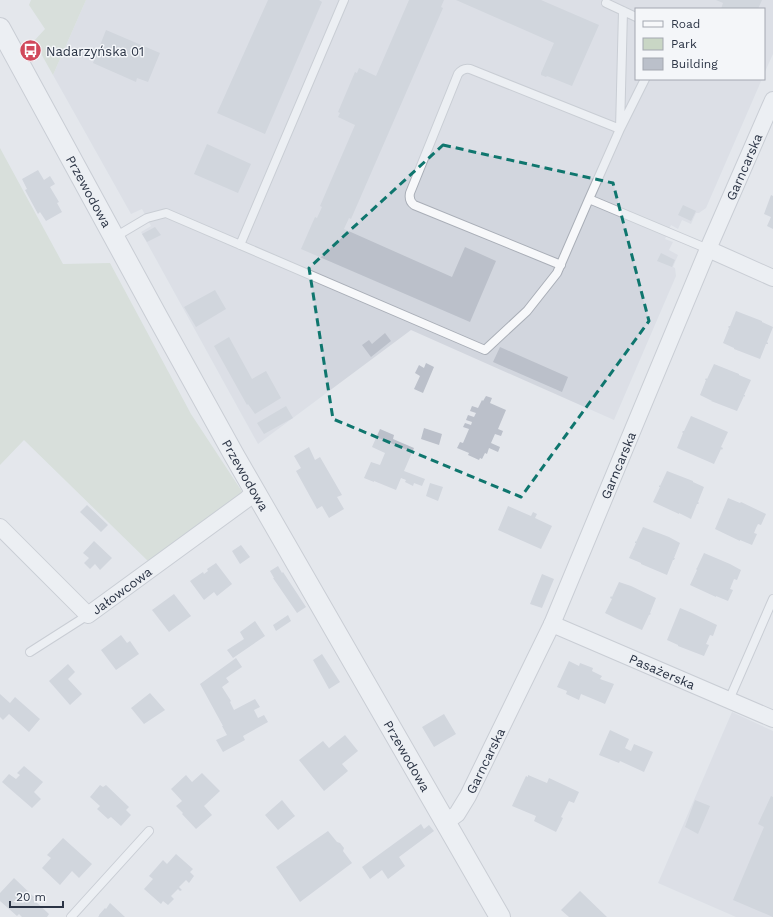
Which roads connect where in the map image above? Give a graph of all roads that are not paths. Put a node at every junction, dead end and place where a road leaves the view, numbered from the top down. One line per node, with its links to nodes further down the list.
1 (344, 0): 11 (lane)
2 (606, 4): 3 (lane)
3 (623, 11): 4 (lane); 8 (lane)
4 (635, 17)
5 (0, 28): 10 (street, Przewodowa)
6 (644, 80): 8 (lane)
7 (773, 100): 12 (street, Garncarska)
8 (620, 129): 9 (lane); 13 (lane)
9 (590, 199): 12 (lane); 13 (lane)
10 (114, 237): 11 (lane); 15 (street, Przewodowa)
11 (240, 245): 13 (lane)
12 (708, 249): 14 (street); 19 (street, Garncarska)
13 (561, 265)
14 (773, 278)
15 (255, 491): 18 (street, Jałowcowa); 23 (street, Przewodowa)
16 (0, 526): 18 (street, Jałowcowa)
17 (773, 599): 21 (lane)
18 (88, 615): 20 (lane)
19 (552, 624): 21 (street, Pasażerska); 23 (street, Garncarska)
20 (30, 652)
21 (729, 700): 22 (street, Pasażerska)
22 (773, 719)
23 (446, 822): 26 (street, Przewodowa)
24 (149, 831): 25 (lane)
25 (71, 917)
26 (500, 917)

